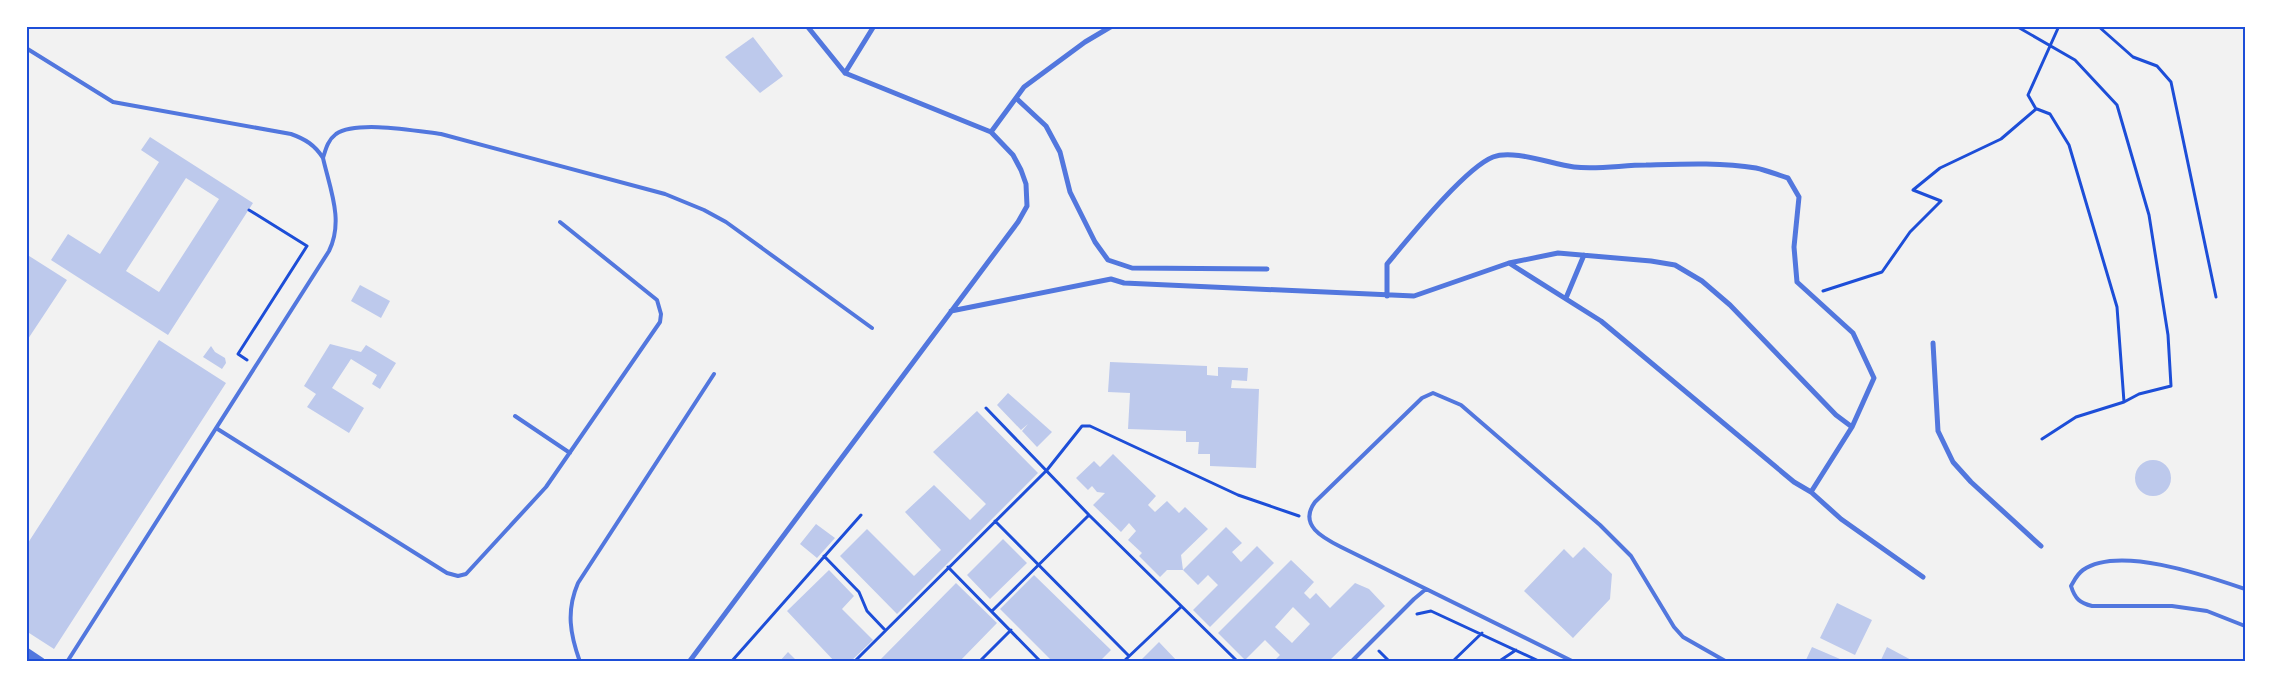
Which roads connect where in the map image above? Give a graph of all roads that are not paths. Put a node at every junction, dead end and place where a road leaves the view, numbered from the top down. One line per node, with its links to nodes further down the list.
1 (807, 26): 5 (street)
2 (874, 26): 5 (street)
3 (1112, 26): 6 (street)
4 (26, 48): 8 (lane)
5 (845, 73): 7 (street)
6 (1016, 98): 7 (street); 12 (street)
7 (991, 132): 15 (street)
8 (323, 158): 16 (lane); 21 (lane)
9 (560, 222): 22 (lane)
10 (1584, 255): 11 (street); 14 (street); 20 (street)
11 (1509, 263): 13 (street); 14 (street)
12 (1266, 270)
13 (1387, 296): 15 (street); 20 (street)
14 (1566, 298): 23 (street)
15 (951, 311): 33 (street)
16 (872, 328)
17 (1933, 343): 24 (street)
18 (714, 374): 32 (lane)
19 (515, 416): 22 (lane)
20 (1852, 427): 23 (street)
21 (216, 428): 22 (lane); 31 (lane)
22 (570, 452)
23 (1811, 492): 25 (street)
24 (2041, 546)
25 (1923, 578)
26 (1426, 589): 34 (lane); 35 (lane); 36 (lane)
27 (2245, 589): 28 (lane)
28 (2245, 626)
29 (26, 652): 30 (street)
30 (41, 662)
31 (67, 662)
32 (580, 662)
33 (689, 662)
34 (1351, 662)
35 (1574, 662)
36 (1727, 662)

